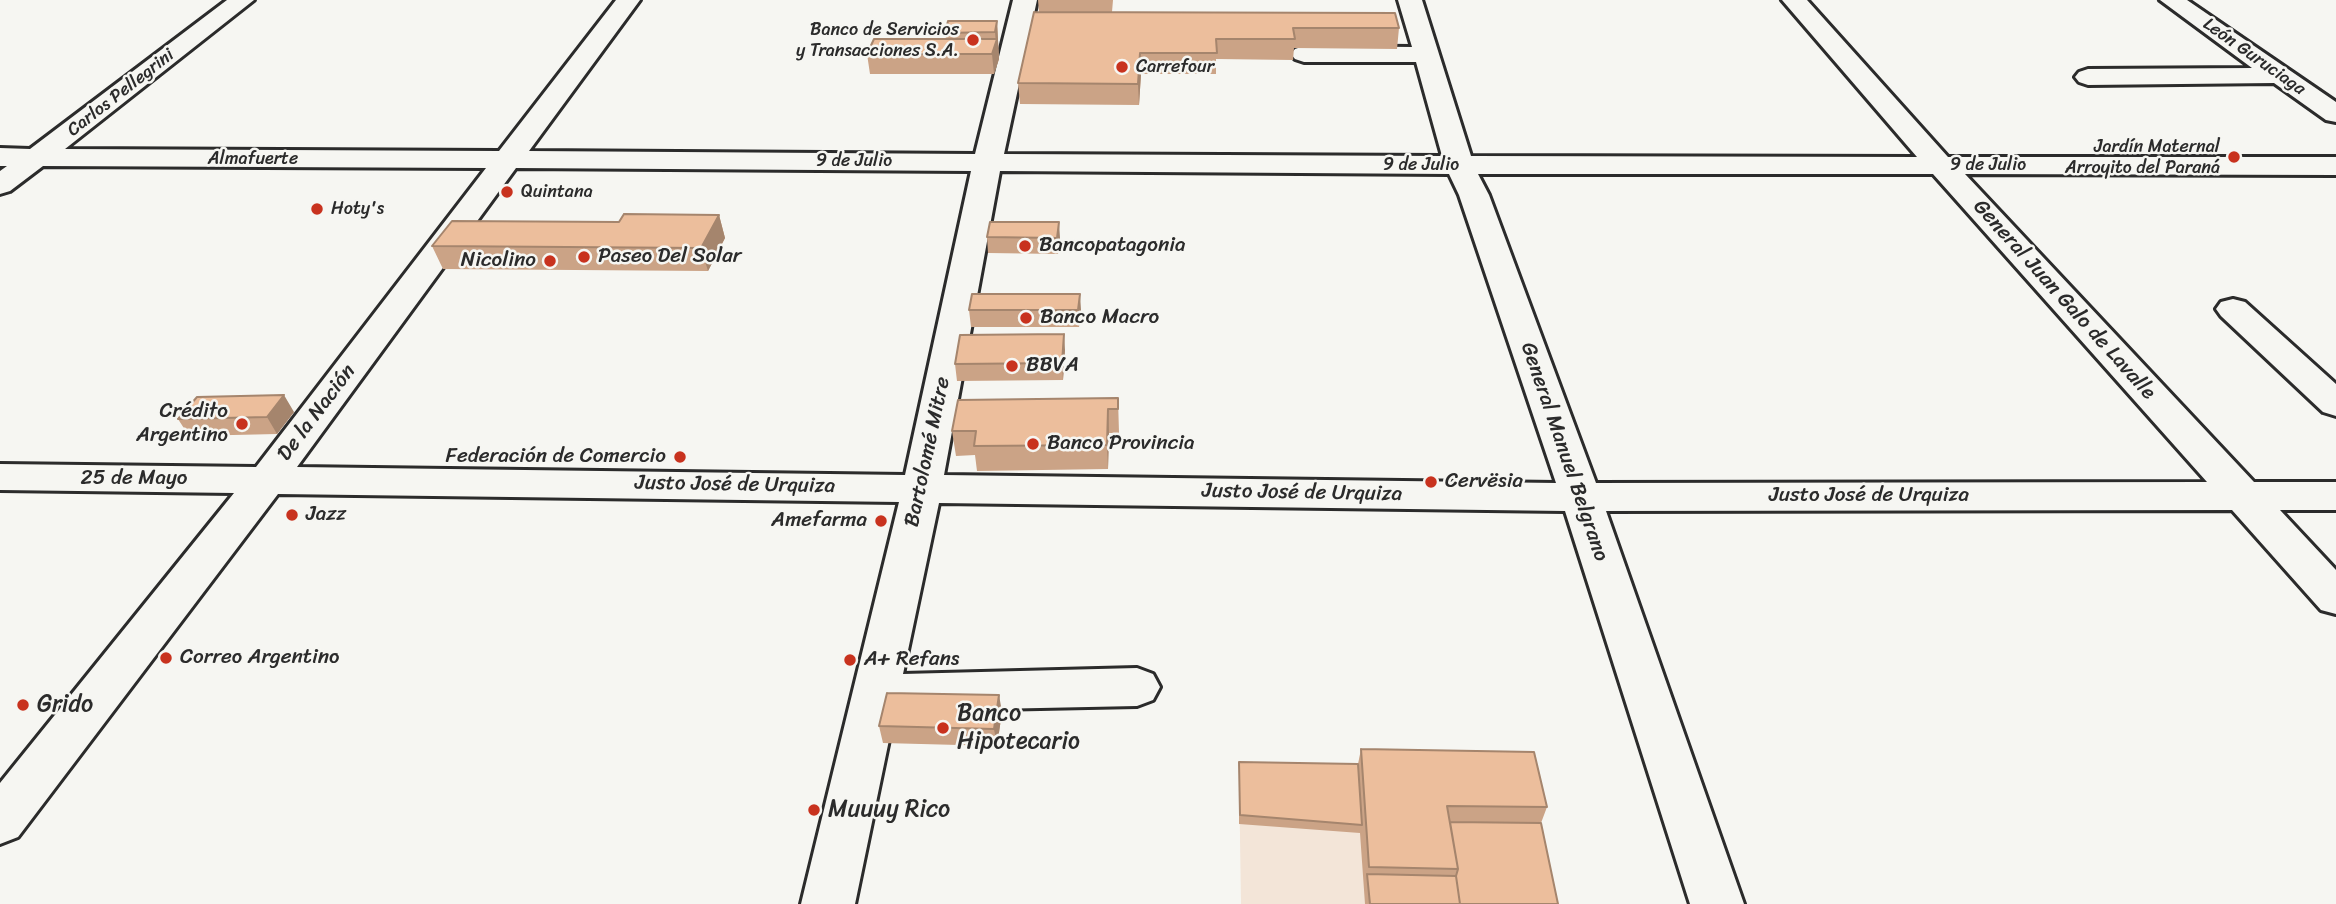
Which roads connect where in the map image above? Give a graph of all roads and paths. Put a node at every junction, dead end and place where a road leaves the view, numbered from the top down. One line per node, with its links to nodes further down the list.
1 (242, 0): 13 (street, Carlos Pellegrini)
2 (628, 0): 14 (street, De la Nación)
3 (1026, 0): 15 (street, Bartolomé Mitre)
4 (1410, 0): 8 (street, General Manuel Belgrano)
5 (1794, 0): 17 (street, General Juan Galo de Lavalle)
6 (2172, 0): 9 (street, León Guruciaga)
7 (1304, 54): 8 (street)
8 (1426, 55): 16 (street, General Manuel Belgrano)
9 (2280, 75): 10 (street); 11 (street, León Guruciaga)
10 (2088, 77)
11 (2336, 114)
12 (0, 157): 13 (street, Almafuerte)
13 (37, 157): 14 (street, Almafuerte); 19 (street, Carlos Pellegrini)
14 (506, 160): 15 (street, 9 de Julio); 23 (street, De la Nación)
15 (988, 161): 16 (street, 9 de Julio); 24 (street, Bartolomé Mitre)
16 (1459, 165): 17 (street, 9 de Julio); 27 (street, General Manuel Belgrano)
17 (1940, 165): 18 (street, 9 de Julio); 25 (street, General Juan Galo de Lavalle)
18 (2336, 166)
19 (0, 185)
20 (2233, 309): 21 (street)
21 (2336, 404)
22 (0, 477): 23 (street, 25 de Mayo)
23 (267, 480): 24 (street, Justo José de Urquiza); 31 (street, De la Nación)
24 (922, 487): 27 (street, Justo José de Urquiza); 30 (street, Bartolomé Mitre)
25 (2242, 495): 26 (street, Justo José de Urquiza); 27 (street, Justo José de Urquiza); 28 (street, General Juan Galo de Lavalle)
26 (2336, 496)
27 (1581, 497): 33 (street, General Manuel Belgrano)
28 (2336, 598)
29 (1137, 687): 30 (street)
30 (876, 693): 32 (street, Bartolomé Mitre)
31 (0, 821)
32 (828, 904)
33 (1717, 904)

